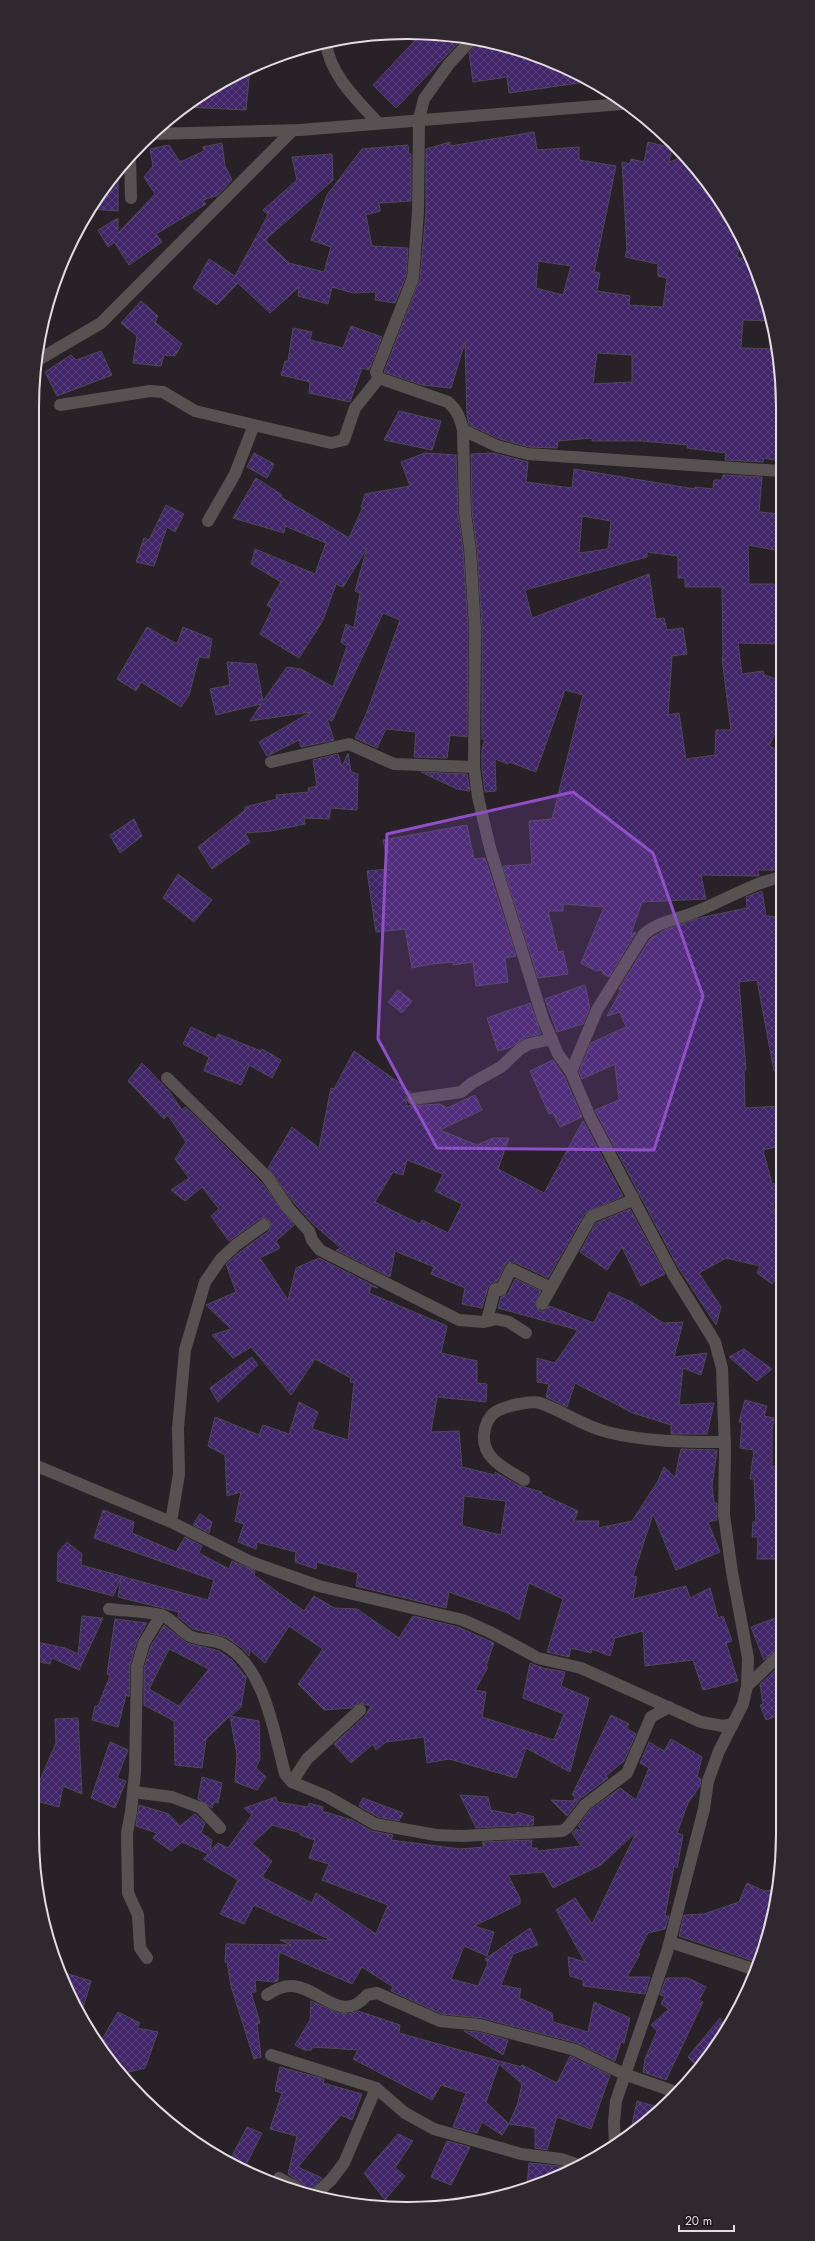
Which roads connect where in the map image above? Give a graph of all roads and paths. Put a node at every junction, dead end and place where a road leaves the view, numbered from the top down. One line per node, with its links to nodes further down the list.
1 (467, 44): 4 (street)
2 (327, 48): 5 (street)
3 (617, 104): 4 (street)
4 (419, 119): 5 (street); 11 (street)
5 (378, 123): 6 (street)
6 (292, 131): 7 (street); 10 (street)
7 (161, 134)
8 (130, 165): 9 (street)
9 (131, 198)
10 (42, 357)
11 (379, 378): 13 (street); 14 (street)
12 (60, 405): 13 (street)
13 (254, 425): 16 (street)
14 (463, 430): 15 (street); 18 (street)
15 (776, 471)
16 (208, 521)
17 (271, 762): 18 (street)
18 (474, 767): 20 (street)
19 (776, 879): 21 (street)
20 (552, 1039): 21 (street); 23 (street)
21 (570, 1072): 24 (street)
22 (167, 1078): 28 (street)
23 (413, 1099)
24 (631, 1200): 26 (street); 30 (street)
25 (264, 1226): 33 (street)
26 (551, 1288): 27 (street); 28 (street)
27 (542, 1304)
28 (487, 1320): 29 (street)
29 (526, 1333)
30 (725, 1442): 32 (street); 37 (street)
31 (39, 1467): 33 (street)
32 (524, 1480)
33 (171, 1522): 38 (street)
34 (109, 1609): 35 (street)
35 (160, 1616): 41 (street); 42 (street)
36 (776, 1659): 37 (street)
37 (747, 1686): 40 (street)
38 (669, 1707): 40 (street); 41 (street)
39 (360, 1710): 41 (street)
40 (733, 1724): 44 (street)
41 (292, 1782)
42 (133, 1792): 43 (street); 45 (street)
43 (220, 1828)
44 (670, 1942): 46 (street); 49 (street)
45 (147, 1958)
46 (750, 1968)
47 (267, 1996): 49 (street)
48 (271, 2055): 50 (street)
49 (624, 2074): 51 (street); 52 (street)
50 (376, 2088): 53 (street); 54 (street)
51 (671, 2091)
52 (615, 2138)
53 (572, 2163)
54 (319, 2191)

